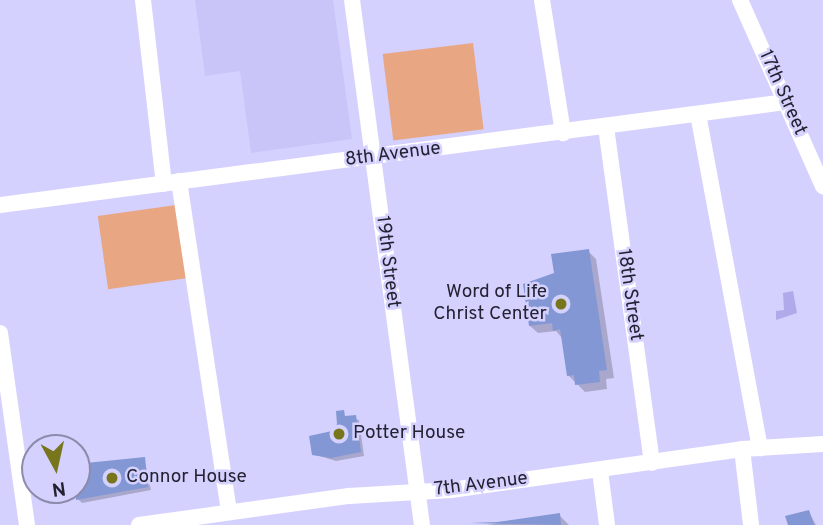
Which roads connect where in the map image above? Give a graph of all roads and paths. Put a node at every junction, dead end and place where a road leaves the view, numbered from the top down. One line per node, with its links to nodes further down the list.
1 (143, 0): 10 (street)
2 (352, 0): 9 (street, 19th Street)
3 (542, 0): 8 (street)
4 (740, 0): 5 (street, 17th Street)
5 (786, 102): 6 (street, 8th Avenue); 11 (street, 17th Street)
6 (698, 114): 7 (street, 8th Avenue); 15 (street)
7 (606, 127): 8 (street, 8th Avenue); 17 (street, 18th Street)
8 (563, 134): 9 (street, 8th Avenue)
9 (373, 158): 10 (street, 8th Avenue); 19 (street, 19th Street)
10 (171, 183): 12 (street, 8th Avenue); 20 (street)
11 (823, 186)
12 (0, 205)
13 (0, 333): 21 (street)
14 (823, 444): 15 (street, 7th Avenue)
15 (760, 448): 16 (street, 7th Avenue)
16 (743, 449): 17 (street, 7th Avenue); 25 (street)
17 (652, 463): 18 (street, 7th Avenue)
18 (600, 471): 19 (street, 7th Avenue); 24 (street)
19 (417, 492): 20 (street, 7th Avenue); 23 (street, 19th Street)
20 (229, 511): 22 (street, 7th Avenue)
21 (27, 525)
22 (139, 525)
23 (422, 525)
24 (607, 525)
25 (751, 525)

